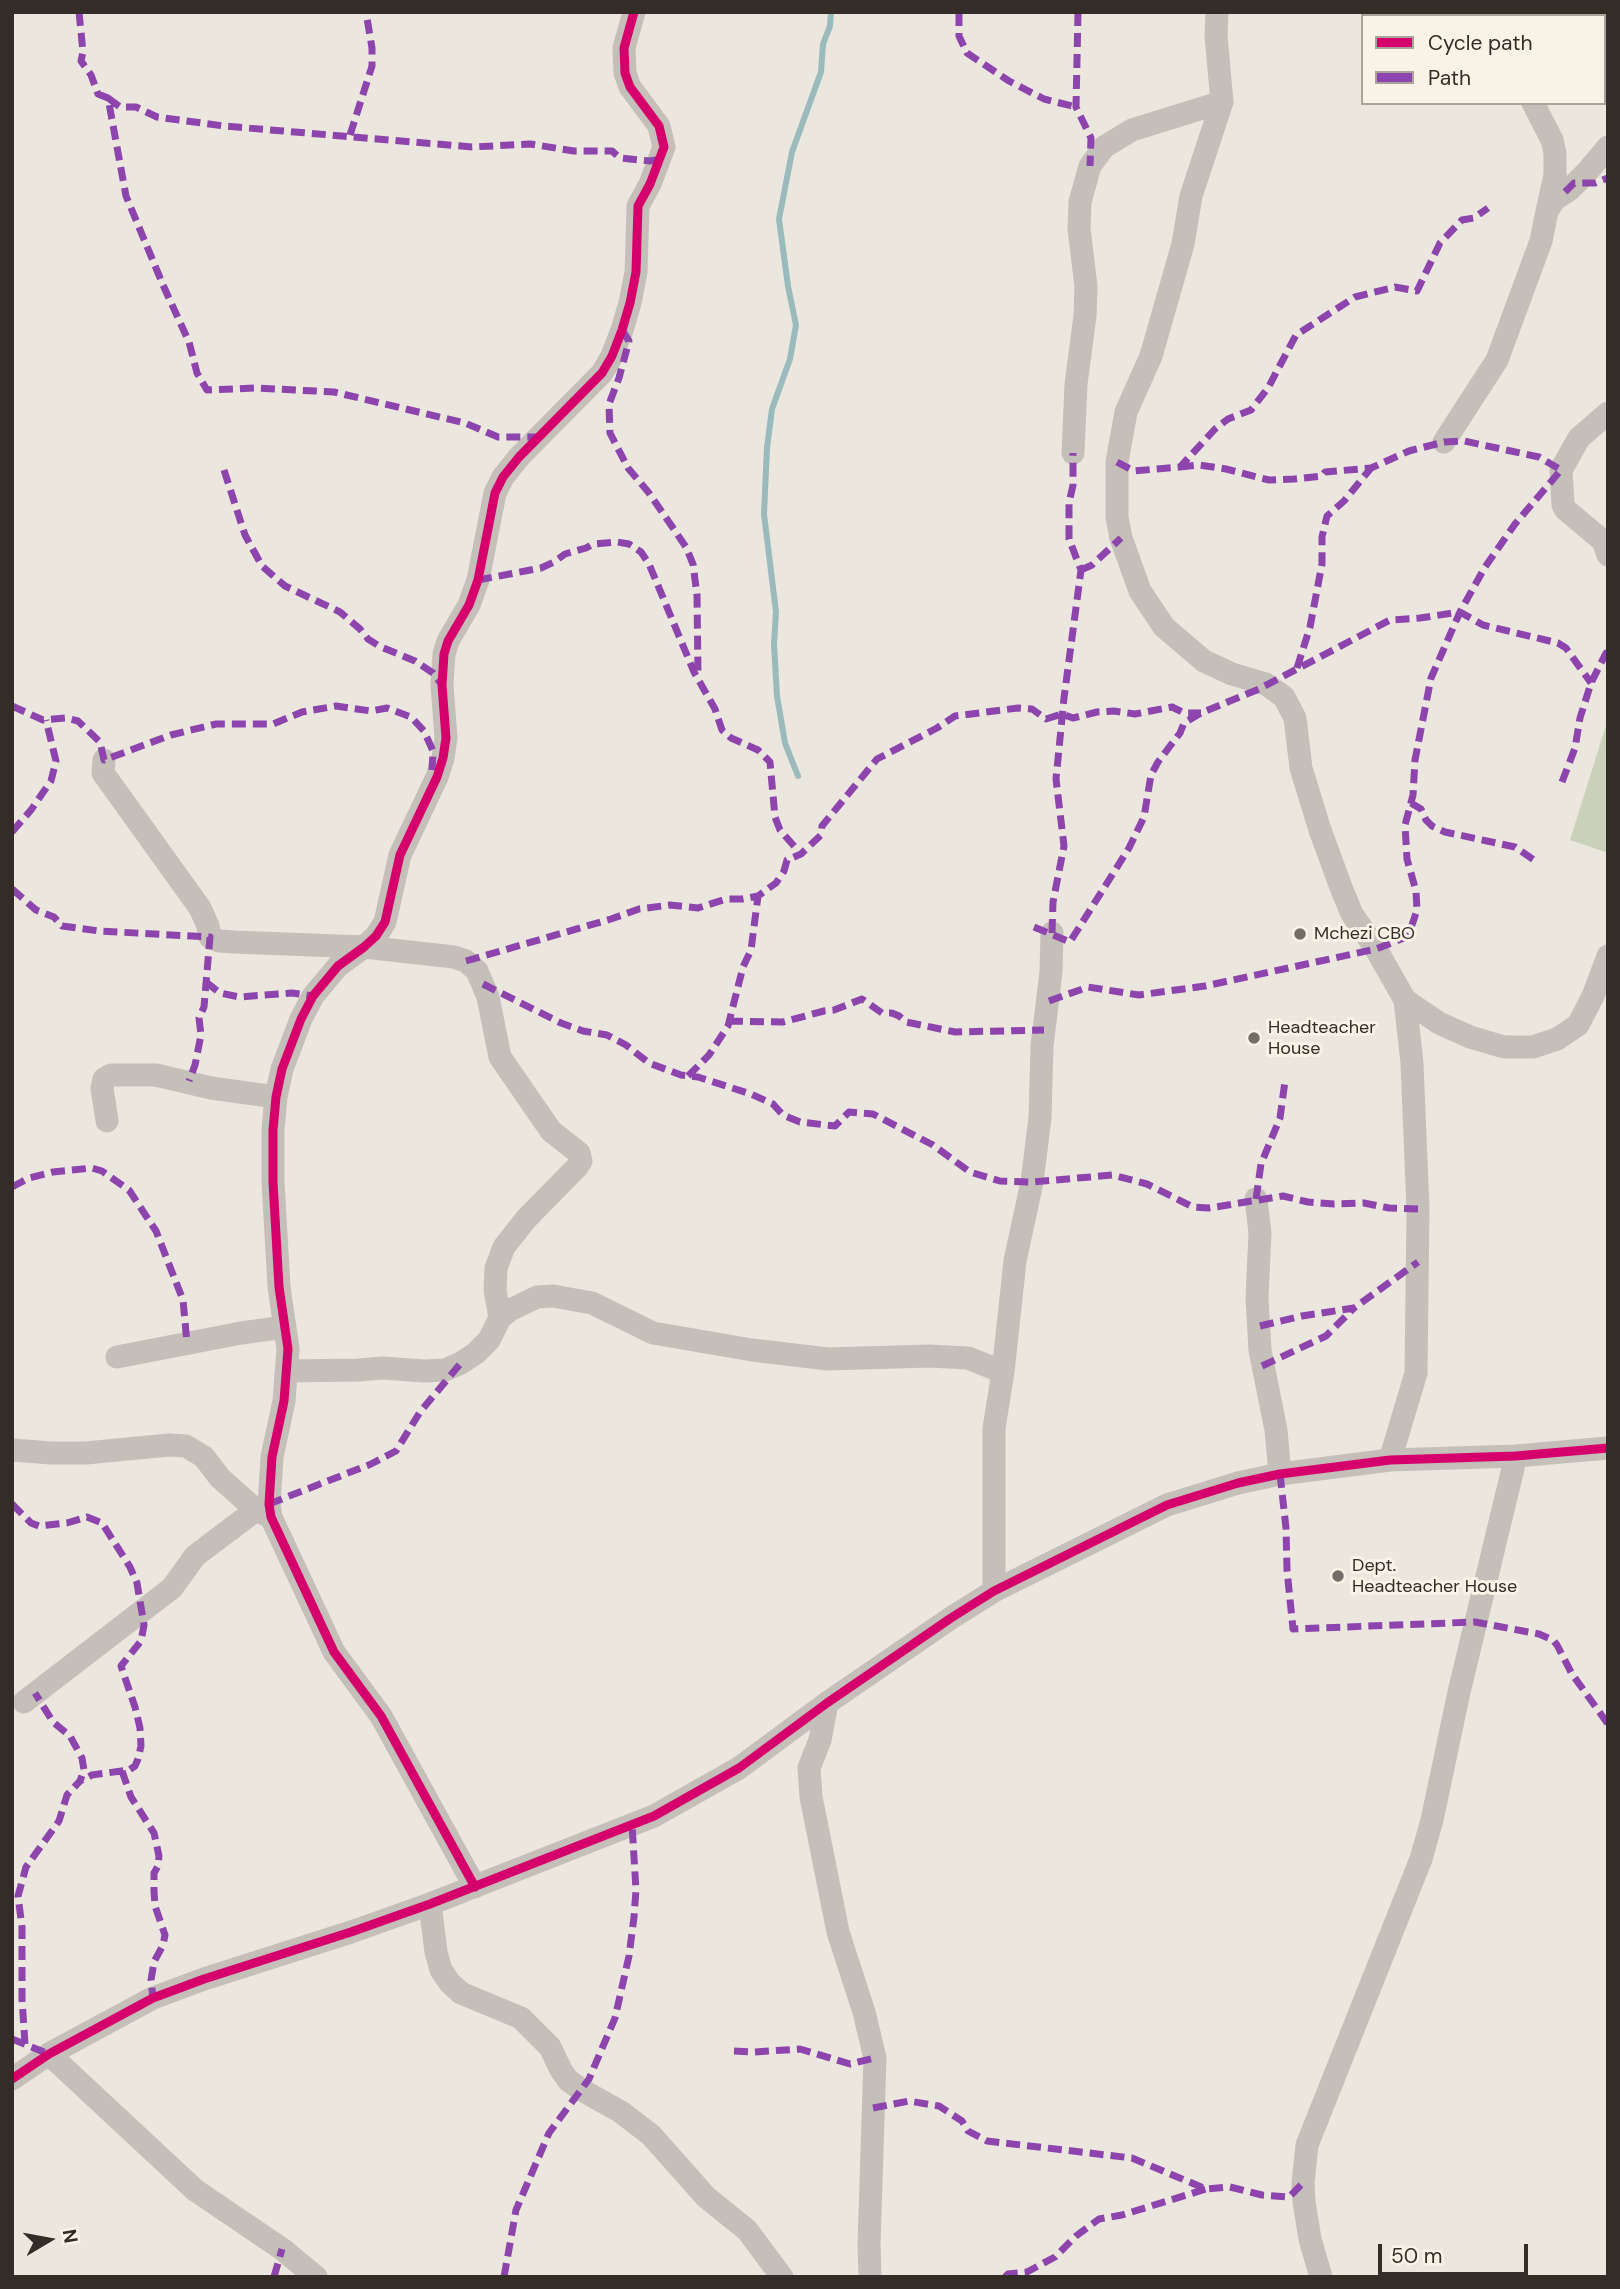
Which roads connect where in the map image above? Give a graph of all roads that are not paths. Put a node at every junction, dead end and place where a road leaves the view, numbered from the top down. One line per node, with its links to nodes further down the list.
1 (634, 12): 13 (street)
2 (1217, 12): 3 (street)
3 (1222, 102): 9 (street); 15 (street)
4 (1534, 105): 6 (street)
5 (1608, 147): 6 (street)
6 (1548, 211): 8 (street)
7 (1608, 413): 10 (street)
8 (1444, 442)
9 (1073, 453)
10 (1608, 555)
11 (104, 760): 13 (street)
12 (1052, 933): 23 (street)
13 (364, 947): 16 (street); 19 (street)
14 (1608, 956): 15 (street)
15 (1405, 1000): 27 (street)
16 (276, 1097): 17 (street); 20 (street)
17 (107, 1121)
18 (1256, 1199): 28 (street)
19 (500, 1318): 22 (street); 23 (street)
20 (285, 1327): 21 (street); 22 (street)
21 (117, 1357)
22 (287, 1371): 29 (street)
23 (1003, 1372): 30 (street)
24 (1608, 1448): 26 (street)
25 (12, 1450): 29 (street)
26 (1516, 1456): 27 (street); 40 (street)
27 (1390, 1460): 28 (street)
28 (1280, 1474): 30 (street)
29 (264, 1514): 31 (street); 33 (street)
30 (994, 1591): 32 (street)
31 (24, 1702)
32 (827, 1703): 33 (street); 39 (street)
33 (475, 1887): 34 (street)
34 (430, 1904): 35 (street); 38 (street)
35 (48, 2054): 36 (street); 37 (street)
36 (12, 2079)
37 (316, 2277)
38 (782, 2277)
39 (870, 2277)
40 (1321, 2277)

